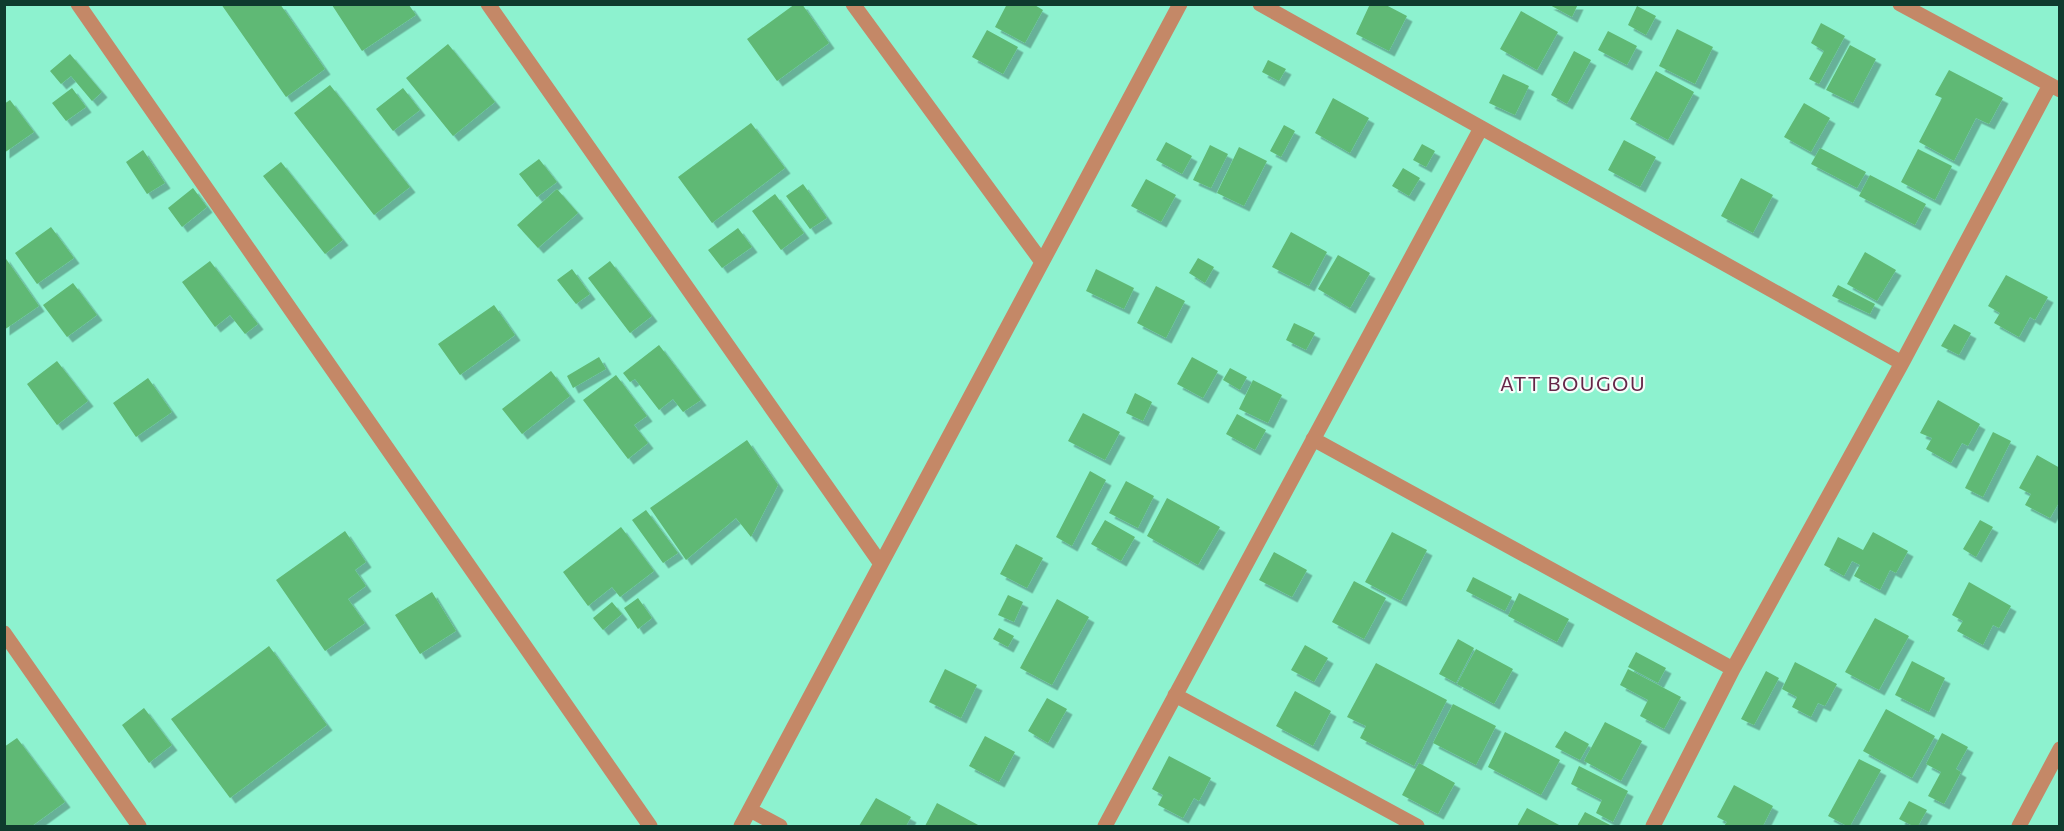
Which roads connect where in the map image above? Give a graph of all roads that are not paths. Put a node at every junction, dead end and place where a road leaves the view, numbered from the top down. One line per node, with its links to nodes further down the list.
1 (78, 4): 19 (street)
2 (488, 4): 12 (street)
3 (853, 4): 9 (street)
4 (1180, 4): 9 (street)
5 (1260, 4): 8 (street)
6 (1900, 4): 7 (street)
7 (2055, 87): 10 (street)
8 (1481, 128): 10 (street); 11 (street)
9 (1042, 262): 12 (street)
10 (1902, 363): 14 (street)
11 (1313, 439): 14 (street); 15 (street)
12 (881, 564): 17 (street)
13 (4, 633): 18 (street)
14 (1733, 669): 24 (street)
15 (1175, 695): 22 (street); 23 (street)
16 (2060, 749): 25 (street)
17 (750, 810): 20 (street); 21 (street)
18 (139, 826)
19 (650, 826)
20 (741, 826)
21 (780, 826)
22 (1105, 826)
23 (1417, 826)
24 (1653, 826)
25 (2019, 826)

